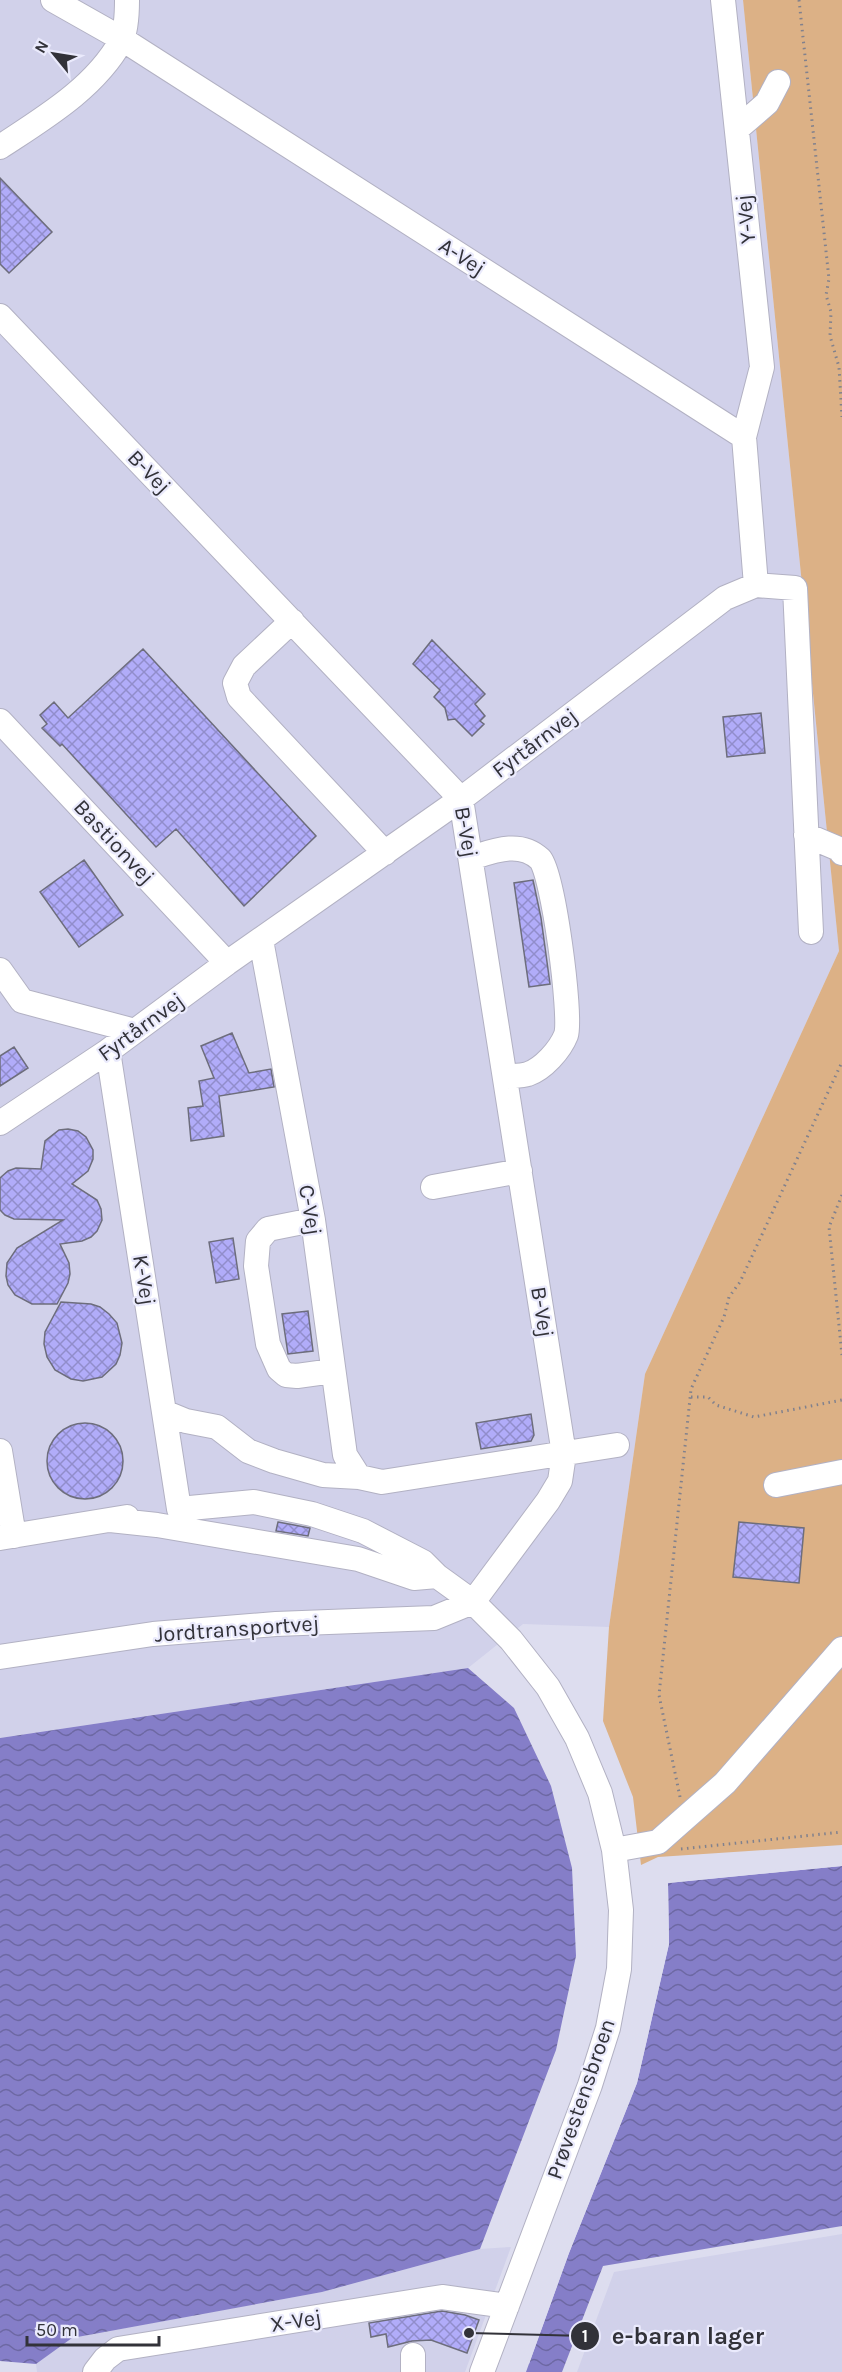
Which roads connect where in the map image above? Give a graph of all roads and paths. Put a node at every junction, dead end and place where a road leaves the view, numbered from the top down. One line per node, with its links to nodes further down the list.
1 (53, 0): 5 (street, A-Vej)
2 (127, 0): 5 (street)
3 (723, 0): 7 (street, Y-Vej)
4 (799, 0): 10 (path)
5 (122, 39): 8 (street); 11 (street, A-Vej)
6 (778, 82): 7 (street)
7 (737, 129): 11 (street, Y-Vej)
8 (0, 147)
9 (0, 316): 13 (street, B-Vej)
10 (842, 417)
11 (744, 437): 12 (street)
12 (756, 585): 15 (street, Fyrtårnvej); 16 (street, Fyrtårnvej)
13 (292, 621): 15 (street, B-Vej); 17 (street)
14 (0, 721): 22 (street, Bastionvej)
15 (461, 799): 17 (street, Fyrtårnvej); 19 (street, B-Vej)
16 (806, 835): 18 (street); 20 (street, Fyrtårnvej)
17 (385, 853): 21 (street, Fyrtårnvej)
18 (842, 853)
19 (471, 858): 27 (street, B-Vej); 27 (street)
20 (811, 932)
21 (261, 940): 22 (street, Fyrtårnvej); 32 (street, C-Vej)
22 (228, 963): 24 (street, Fyrtårnvej)
23 (0, 970): 24 (street)
24 (135, 1031): 25 (street, Fyrtårnvej)
25 (108, 1051): 28 (street, Fyrtårnvej); 37 (street, K-Vej)
26 (842, 1062): 35 (path)
27 (505, 1077): 29 (street, B-Vej)
28 (0, 1123)
29 (520, 1171): 30 (street); 40 (street, B-Vej)
30 (433, 1187)
31 (842, 1195): 33 (path)
32 (313, 1220): 34 (street, C-Vej); 34 (street)
33 (842, 1355)
34 (333, 1371): 42 (street, C-Vej)
35 (691, 1397): 36 (path); 51 (path)
36 (842, 1400)
37 (164, 1412): 42 (street); 44 (street, K-Vej)
38 (617, 1445): 40 (street)
39 (0, 1451): 46 (street)
40 (564, 1454): 42 (street); 48 (street)
41 (842, 1472): 43 (street)
42 (360, 1477)
43 (776, 1485)
44 (179, 1509): 45 (street); 47 (street)
45 (110, 1520): 46 (street); 47 (street)
46 (7, 1537)
47 (437, 1576): 48 (street)
48 (473, 1602): 50 (street, Jordtransportvej); 53 (street, Prøvestensbroen)
49 (842, 1649): 51 (street)
50 (0, 1657)
51 (684, 1820): 53 (street)
52 (842, 1832): 54 (path)
53 (614, 1850): 55 (street, Prøvestensbroen)
54 (674, 1851)
55 (507, 2306): 56 (street, X-Vej); 57 (street, Prøvestensbroen)
56 (95, 2372)
57 (482, 2372)

